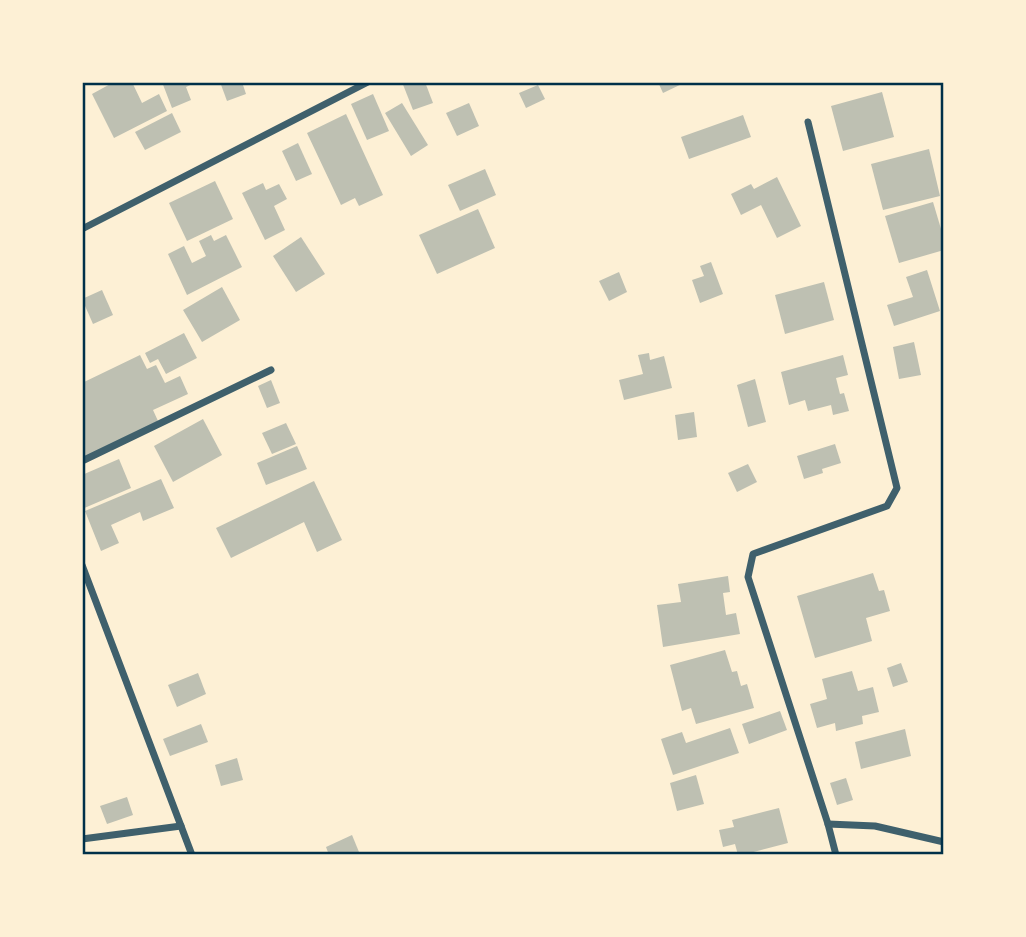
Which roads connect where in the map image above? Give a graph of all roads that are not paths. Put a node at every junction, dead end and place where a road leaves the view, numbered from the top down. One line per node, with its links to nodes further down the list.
1 (368, 82): 3 (street)
2 (808, 122): 7 (street)
3 (82, 229)
4 (271, 370): 5 (street)
5 (82, 461)
6 (82, 565): 8 (street)
7 (828, 824): 10 (street); 12 (street)
8 (181, 826): 9 (street); 11 (street)
9 (82, 839)
10 (944, 842)
11 (192, 855)
12 (836, 855)

